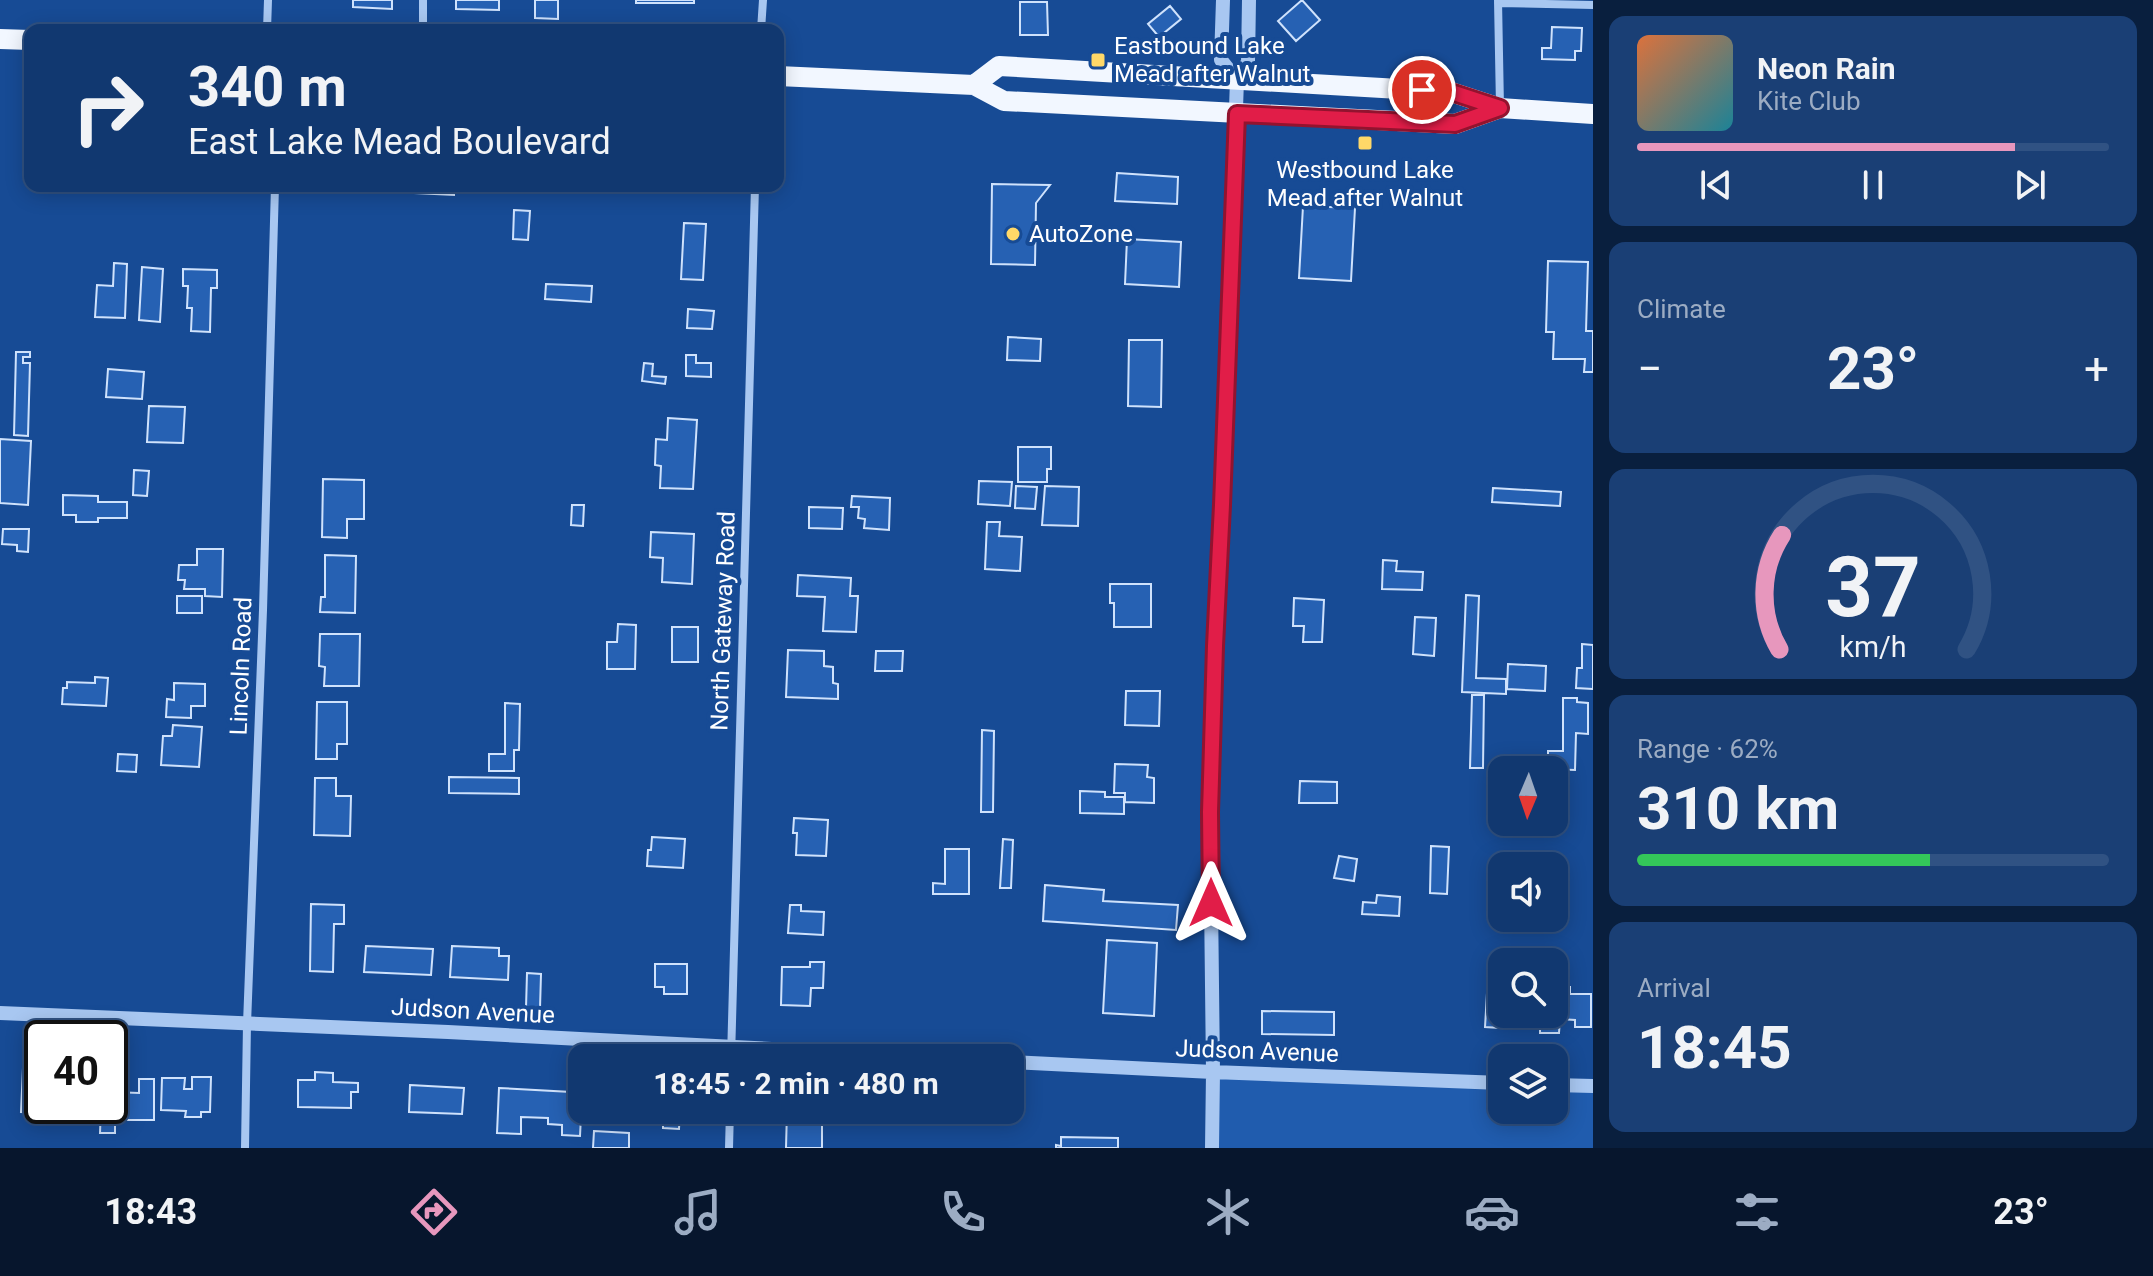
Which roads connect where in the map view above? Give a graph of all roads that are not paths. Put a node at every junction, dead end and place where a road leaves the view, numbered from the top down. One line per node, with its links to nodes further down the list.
1 (268, 0): 8 (street)
2 (423, 0): 9 (street)
3 (763, 0): 10 (street)
4 (1223, 0): 14 (street)
5 (1249, 0): 14 (street)
6 (1498, 2): 7 (street); 16 (street)
7 (1593, 5)
8 (267, 24)
9 (423, 24)
10 (761, 24)
11 (0, 39): 12 (main road)
12 (24, 40)
13 (784, 76): 15 (main road)
14 (1237, 80): 15 (main road); 16 (main road); 17 (street)
15 (974, 85): 17 (main road)
16 (1500, 108): 17 (main road); 18 (main road)
17 (1237, 114): 26 (street)
18 (1593, 114)
19 (275, 192): 22 (street, Lincoln Road)
20 (755, 192): 24 (street, North Gateway Road)
21 (0, 1013): 22 (street, Judson Avenue)
22 (247, 1024): 23 (street, Judson Avenue); 31 (street, Lincoln Road)
23 (593, 1044)
24 (732, 1044)
25 (1024, 1063): 26 (street, Judson Avenue)
26 (1213, 1072): 27 (street, Judson Avenue); 33 (street)
27 (1488, 1082)
28 (1568, 1085): 29 (street)
29 (1593, 1086)
30 (730, 1124): 32 (street)
31 (245, 1148)
32 (729, 1148)
33 (1212, 1148)

